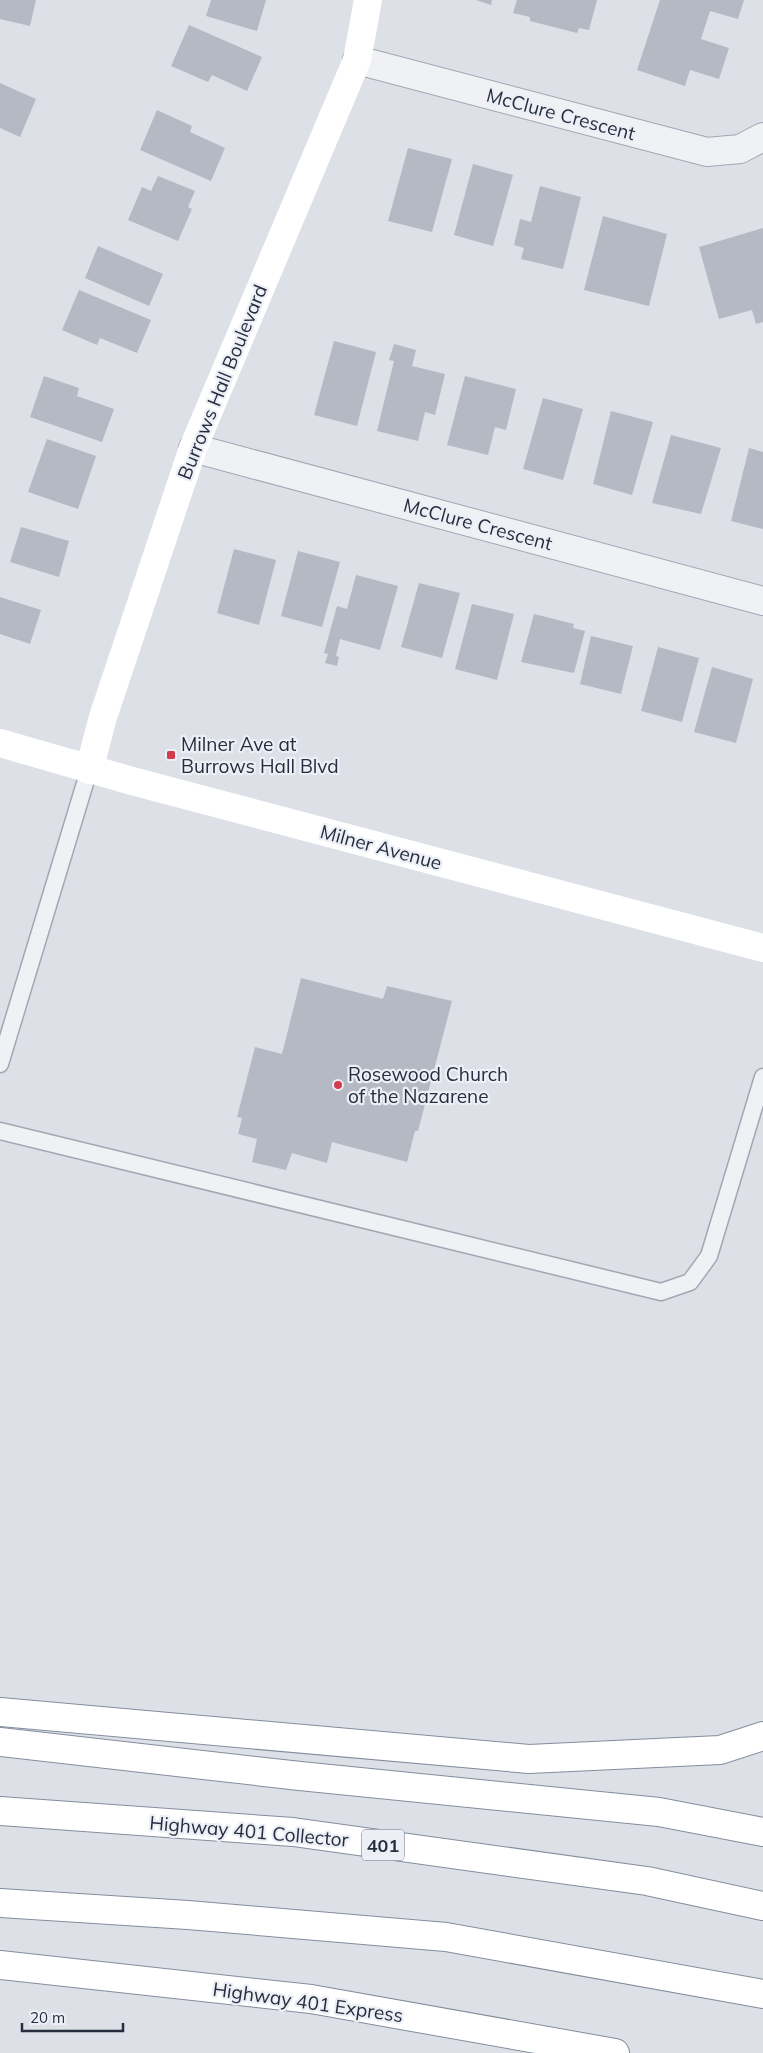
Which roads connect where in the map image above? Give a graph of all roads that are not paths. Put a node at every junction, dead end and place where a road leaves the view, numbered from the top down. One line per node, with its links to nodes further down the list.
1 (368, 0): 2 (main road, Burrows Hall Boulevard)
2 (357, 60): 3 (street, McClure Crescent); 4 (main road, Burrows Hall Boulevard)
3 (763, 137)
4 (193, 448): 5 (street, McClure Crescent); 7 (main road, Burrows Hall Boulevard)
5 (763, 601)
6 (0, 743): 7 (main road, Milner Avenue)
7 (89, 770): 8 (main road, Milner Avenue); 9 (lane)
8 (763, 948)
9 (0, 1064)
10 (763, 1077): 11 (lane)
11 (0, 1131)
12 (0, 1712): 13 (main road)
13 (763, 1736)
14 (0, 1742): 16 (main road)
15 (0, 1811): 18 (main road, Highway 401 Collector / 401)
16 (763, 1832)
17 (0, 1903): 20 (main road)
18 (763, 1906)
19 (0, 1965): 21 (main road, Highway 401 Express)
20 (763, 1994)
21 (615, 2053)

